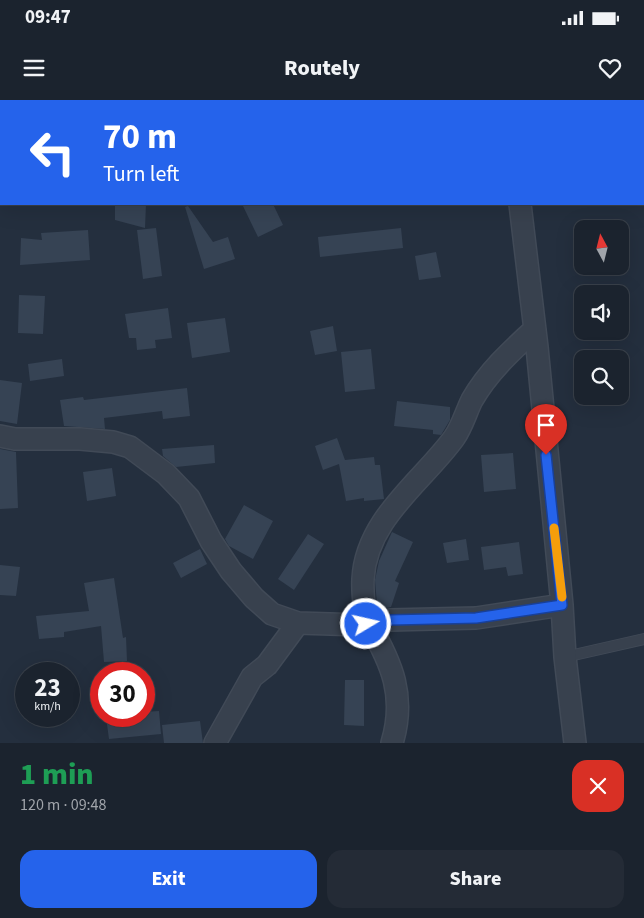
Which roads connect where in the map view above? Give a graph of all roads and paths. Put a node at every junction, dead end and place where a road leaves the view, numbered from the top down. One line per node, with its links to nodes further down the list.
1 (520, 205): 2 (street)
2 (535, 329): 4 (street); 6 (street)
3 (0, 436): 5 (street)
4 (562, 605): 6 (street); 8 (street)
5 (298, 623): 6 (street); 9 (street)
6 (368, 624): 10 (street)
7 (644, 639): 8 (lane)
8 (565, 657): 11 (street)
9 (215, 743)
10 (392, 743)
11 (575, 743)

